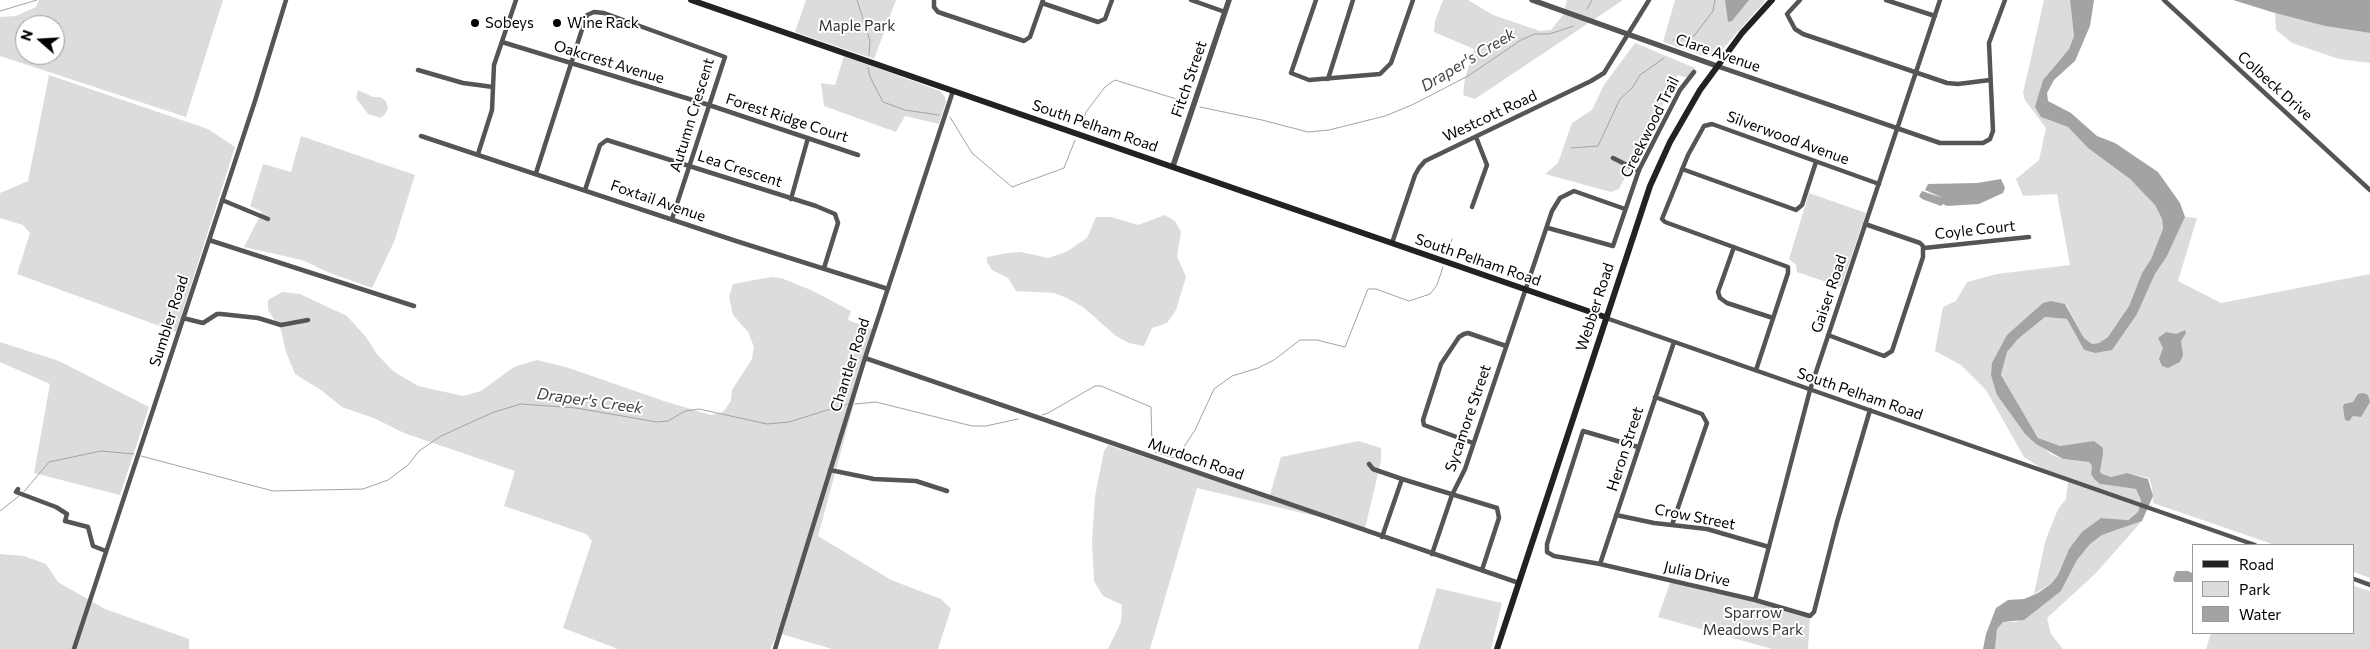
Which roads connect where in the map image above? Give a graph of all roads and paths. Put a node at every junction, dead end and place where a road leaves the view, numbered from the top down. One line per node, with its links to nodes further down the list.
1 (286, 0): 51 (street, Sumbler Road)
2 (516, 0): 23 (street)
3 (692, 0): 32 (main road, South Pelham Road)
4 (934, 0): 19 (street)
5 (1112, 0): 19 (street)
6 (1191, 0): 20 (street)
7 (1229, 0): 20 (street, Fitch Street)
8 (1316, 0): 29 (street)
9 (1353, 0): 29 (street)
10 (1413, 0): 29 (street)
11 (1532, 0): 22 (street, Clare Avenue)
12 (1649, 0): 22 (street, Westcott Road)
13 (1772, 0): 25 (main road, Webber Road)
14 (1800, 0): 28 (street)
15 (1886, 0): 21 (street)
16 (1940, 0): 21 (street, Gaiser Road)
17 (2005, 0): 30 (street)
18 (2164, 0): 49 (street, Colbeck Drive)
19 (1042, 1)
20 (1225, 12): 43 (street, Fitch Street)
21 (1935, 16): 28 (street, Gaiser Road)
22 (1629, 35): 25 (street, Clare Avenue); 36 (street, Westcott Road)
23 (502, 42): 24 (street, Oakcrest Avenue); 31 (street)
24 (570, 64): 33 (street, Oakcrest Avenue); 33 (street, Autumn Crescent); 46 (street, Autumn Crescent)
25 (1717, 66): 34 (street, Clare Avenue); 67 (main road, Webber Road)
26 (418, 70): 31 (street)
27 (1694, 72): 45 (street, Creekwood Trail)
28 (1916, 72): 30 (street); 34 (street, Gaiser Road)
29 (1328, 79)
30 (1990, 80): 34 (street, Clare Avenue)
31 (493, 87): 38 (street)
32 (953, 91): 43 (main road, South Pelham Road); 64 (street, Chantler Road)
33 (709, 106): 37 (street, Forest Ridge Court); 42 (street, Autumn Crescent)
34 (1897, 128): 47 (street, Gaiser Road)
35 (421, 136): 38 (street, Foxtail Avenue)
36 (1476, 137): 52 (street); 60 (street, Westcott Road)
37 (808, 138): 39 (street, Forest Ridge Court); 50 (street)
38 (478, 154): 46 (street, Foxtail Avenue)
39 (858, 155)
40 (1613, 158): 45 (street)
41 (1816, 162): 44 (street, Silverwood Avenue); 44 (street); 47 (street, Silverwood Avenue)
42 (690, 166): 48 (street, Lea Crescent); 50 (street, Lea Crescent); 54 (street, Autumn Crescent)
43 (1173, 166): 60 (main road, South Pelham Road)
44 (1682, 169): 61 (street, Silverwood Avenue)
45 (1639, 171): 53 (street, Creekwood Trail)
46 (536, 172): 48 (street, Foxtail Avenue)
47 (1879, 184): 56 (street, Gaiser Road)
48 (585, 190): 54 (street, Foxtail Avenue)
49 (2370, 190)
50 (790, 198): 63 (street, Lea Crescent)
51 (222, 200): 55 (street); 59 (street, Sumbler Road)
52 (1472, 207)
53 (1626, 209): 57 (street, Creekwood Trail); 65 (street, Sycamore Street)
54 (672, 218): 63 (street, Foxtail Avenue)
55 (268, 219)
56 (1865, 224): 62 (street); 71 (street, Gaiser Road)
57 (1548, 228)
58 (2029, 237): 62 (street, Coyle Court)
59 (209, 240): 66 (street); 68 (street, Sumbler Road)
60 (1392, 243): 65 (main road, South Pelham Road)
61 (1734, 246): 69 (street, Silverwood Avenue); 69 (street)
62 (1924, 248): 71 (street)
63 (824, 268): 64 (street, Foxtail Avenue)
64 (888, 288): 74 (street, Chantler Road)
65 (1525, 290): 67 (main road, South Pelham Road); 73 (street, Sycamore Street)
66 (414, 306)
67 (1605, 317): 72 (street, South Pelham Road); 97 (main road, Webber Road)
68 (183, 318): 70 (street); 92 (street, Sumbler Road)
69 (1773, 318): 75 (street, Silverwood Avenue)
70 (308, 320)
71 (1828, 335): 76 (street, Gaiser Road)
72 (1674, 342): 75 (street, South Pelham Road); 77 (street, Heron Street)
73 (1506, 346): 79 (street, Sycamore Street); 79 (street)
74 (865, 358): 82 (street, Chantler Road); 89 (street, Murdoch Road)
75 (1756, 370): 76 (street, South Pelham Road)
76 (1810, 390): 78 (street, South Pelham Road); 91 (street, Gaiser Road)
77 (1655, 397): 80 (street, Heron Street); 88 (street)
78 (1870, 410): 90 (street, South Pelham Road); 99 (street, Julia Drive)
79 (1473, 443): 86 (street, Sycamore Street)
80 (1638, 447): 87 (street, Heron Street); 94 (street, Julia Drive)
81 (1369, 464): 83 (street)
82 (830, 470): 85 (street); 101 (street, Chantler Road)
83 (1402, 479): 86 (street); 89 (street)
84 (18, 489): 92 (street)
85 (947, 491)
86 (1452, 495): 93 (street, Sycamore Street); 95 (street)
87 (1616, 515): 88 (street, Crow Street); 94 (street, Heron Street)
88 (1672, 525): 91 (street, Crow Street)
89 (1382, 537): 93 (street, Murdoch Road)
90 (2253, 544)
91 (1769, 547): 99 (street, Gaiser Road)
92 (106, 552): 100 (street, Sumbler Road)
93 (1432, 554): 95 (street, Murdoch Road)
94 (1600, 564): 99 (street, Julia Drive)
95 (1482, 570): 97 (street, Murdoch Road)
96 (2355, 579): 98 (street)
97 (1519, 583): 102 (main road, Webber Road)
98 (2370, 585)
99 (1755, 600)
100 (74, 649)
101 (775, 649)
102 (1497, 649)

